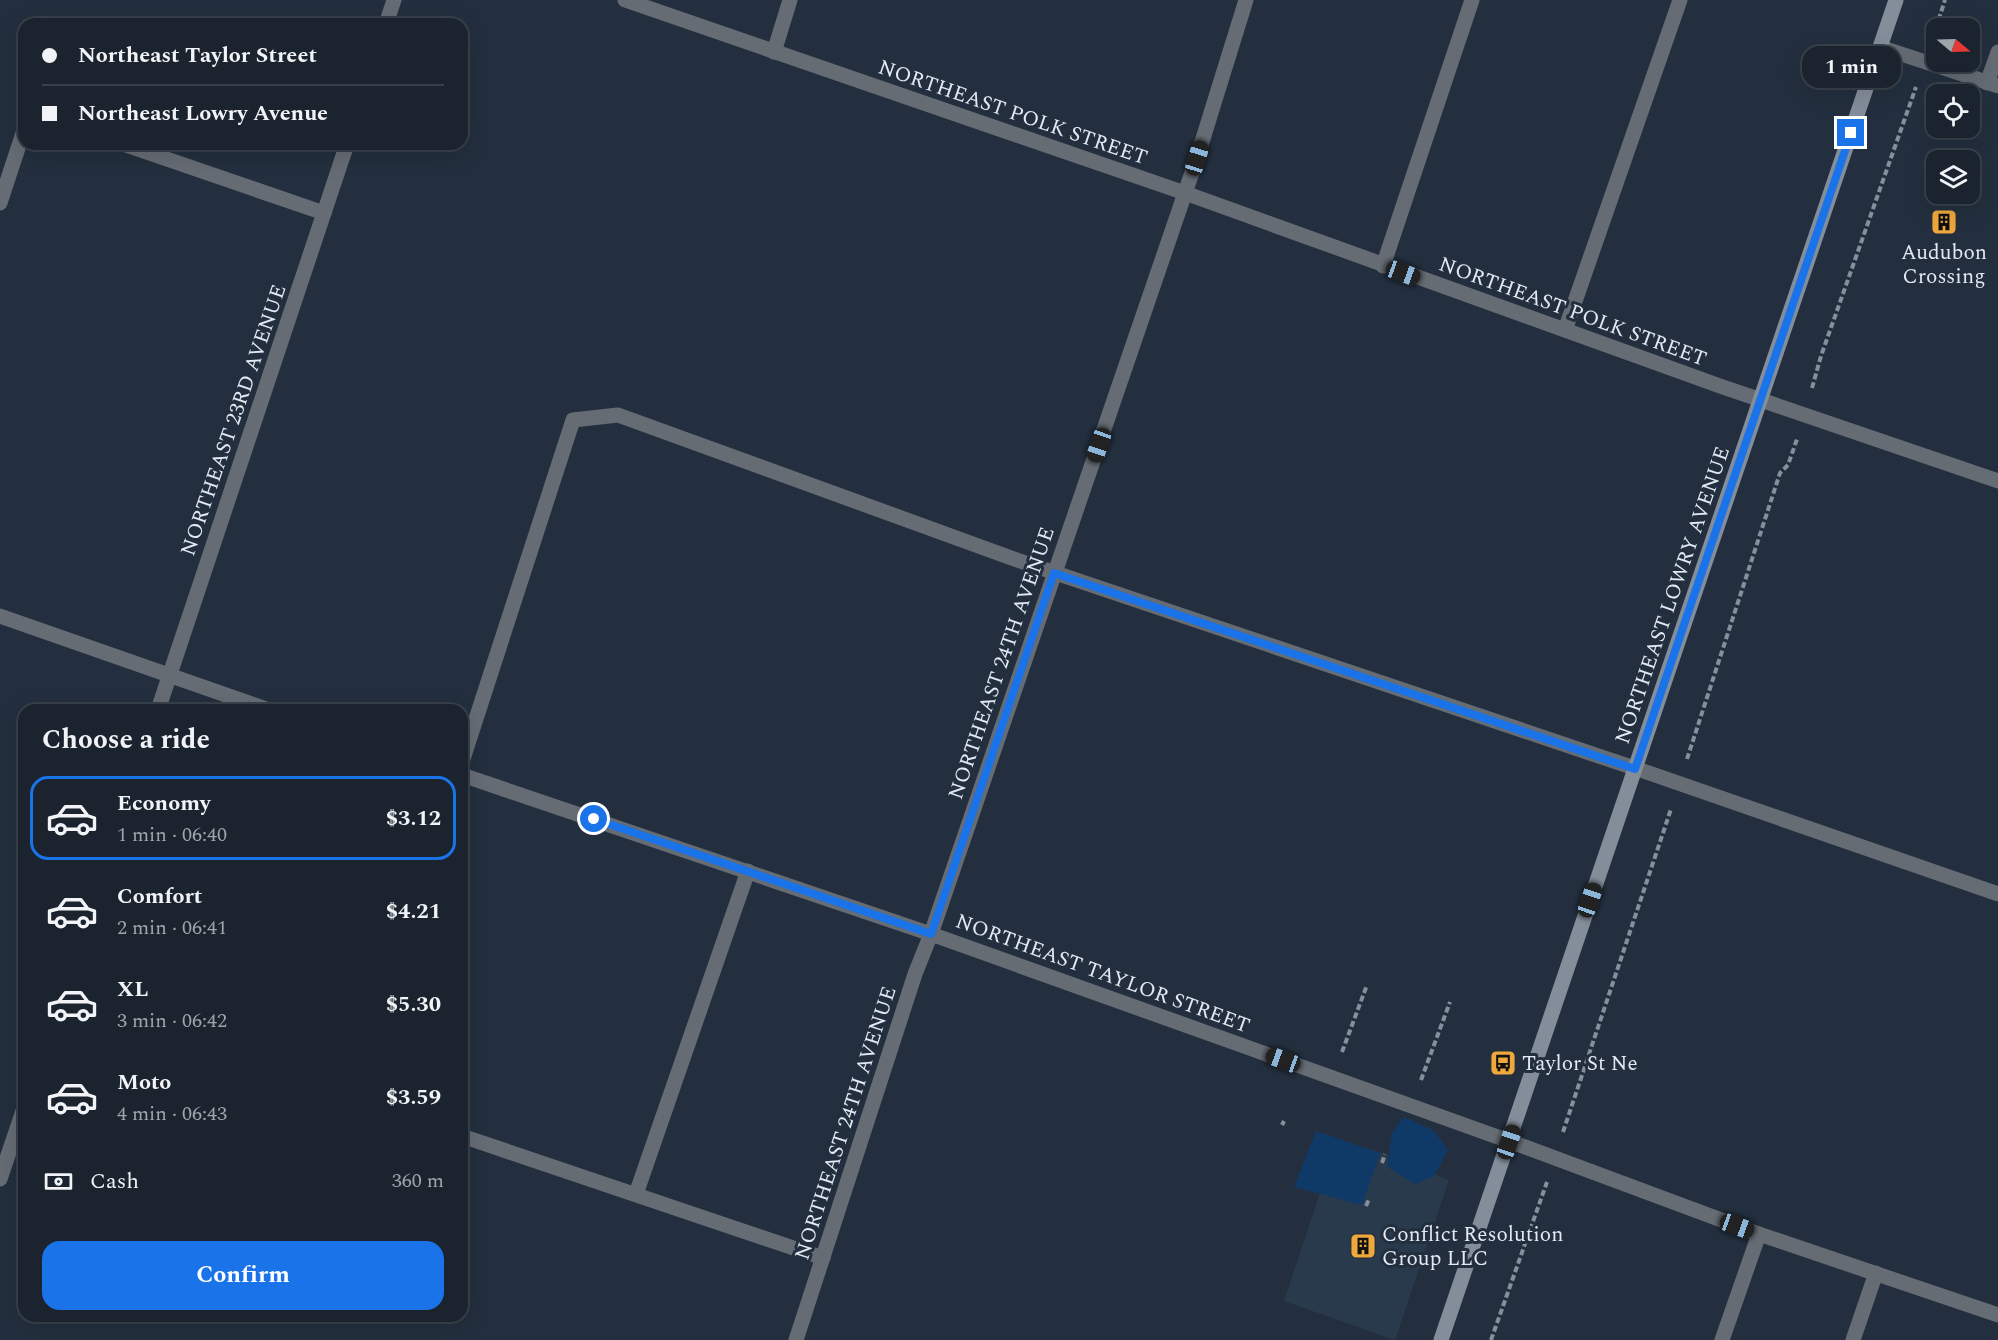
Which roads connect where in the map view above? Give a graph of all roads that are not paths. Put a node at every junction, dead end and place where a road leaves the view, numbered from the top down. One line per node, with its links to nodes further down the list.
1 (394, 0): 8 (street)
2 (625, 0): 10 (street, NORTHEAST POLK STREET)
3 (790, 0): 10 (street)
4 (1246, 0): 16 (street, NORTHEAST 24TH AVENUE)
5 (1472, 0): 19 (street)
6 (1680, 0): 20 (street)
7 (1896, 0): 9 (main road, NORTHEAST LOWRY AVENUE)
8 (388, 18)
9 (1880, 47): 12 (street); 21 (main road, NORTHEAST LOWRY AVENUE)
10 (774, 52): 16 (street, NORTHEAST POLK STREET)
11 (1998, 52): 12 (street)
12 (1993, 84)
13 (18, 148): 17 (street)
14 (140, 150): 18 (street)
15 (344, 150): 18 (street, NORTHEAST 23RD AVENUE)
16 (1185, 193): 19 (street, NORTHEAST POLK STREET); 23 (street, NORTHEAST 24TH AVENUE)
17 (0, 203)
18 (324, 213): 25 (street, NORTHEAST 23RD AVENUE)
19 (1383, 266): 20 (street, NORTHEAST POLK STREET)
20 (1564, 330): 21 (street, NORTHEAST POLK STREET)
21 (1761, 400): 22 (street, NORTHEAST POLK STREET); 29 (main road, NORTHEAST LOWRY AVENUE)
22 (1998, 481)
23 (1054, 573): 28 (street); 29 (street); 33 (street, NORTHEAST 24TH AVENUE)
24 (0, 616): 25 (street)
25 (169, 676): 26 (street, NORTHEAST 23RD AVENUE); 27 (street)
26 (160, 704)
27 (251, 704)
28 (468, 744)
29 (1635, 769): 32 (street); 36 (main road, NORTHEAST LOWRY AVENUE)
30 (468, 776): 31 (street, NORTHEAST TAYLOR STREET)
31 (748, 871): 33 (street, NORTHEAST TAYLOR STREET); 38 (street)
32 (1998, 894)
33 (931, 934): 36 (street, NORTHEAST TAYLOR STREET); 40 (street, NORTHEAST 24TH AVENUE)
34 (18, 1126): 37 (street)
35 (468, 1138): 38 (street)
36 (1509, 1142): 39 (street, NORTHEAST TAYLOR STREET); 44 (main road, NORTHEAST LOWRY AVENUE)
37 (0, 1179)
38 (636, 1194): 40 (street)
39 (1759, 1234): 41 (street, NORTHEAST TAYLOR STREET); 45 (street)
40 (823, 1258): 43 (street, NORTHEAST 24TH AVENUE)
41 (1876, 1273): 42 (street, NORTHEAST TAYLOR STREET); 46 (street)
42 (1998, 1315)
43 (796, 1340)
44 (1441, 1340)
45 (1722, 1340)
46 (1852, 1340)

